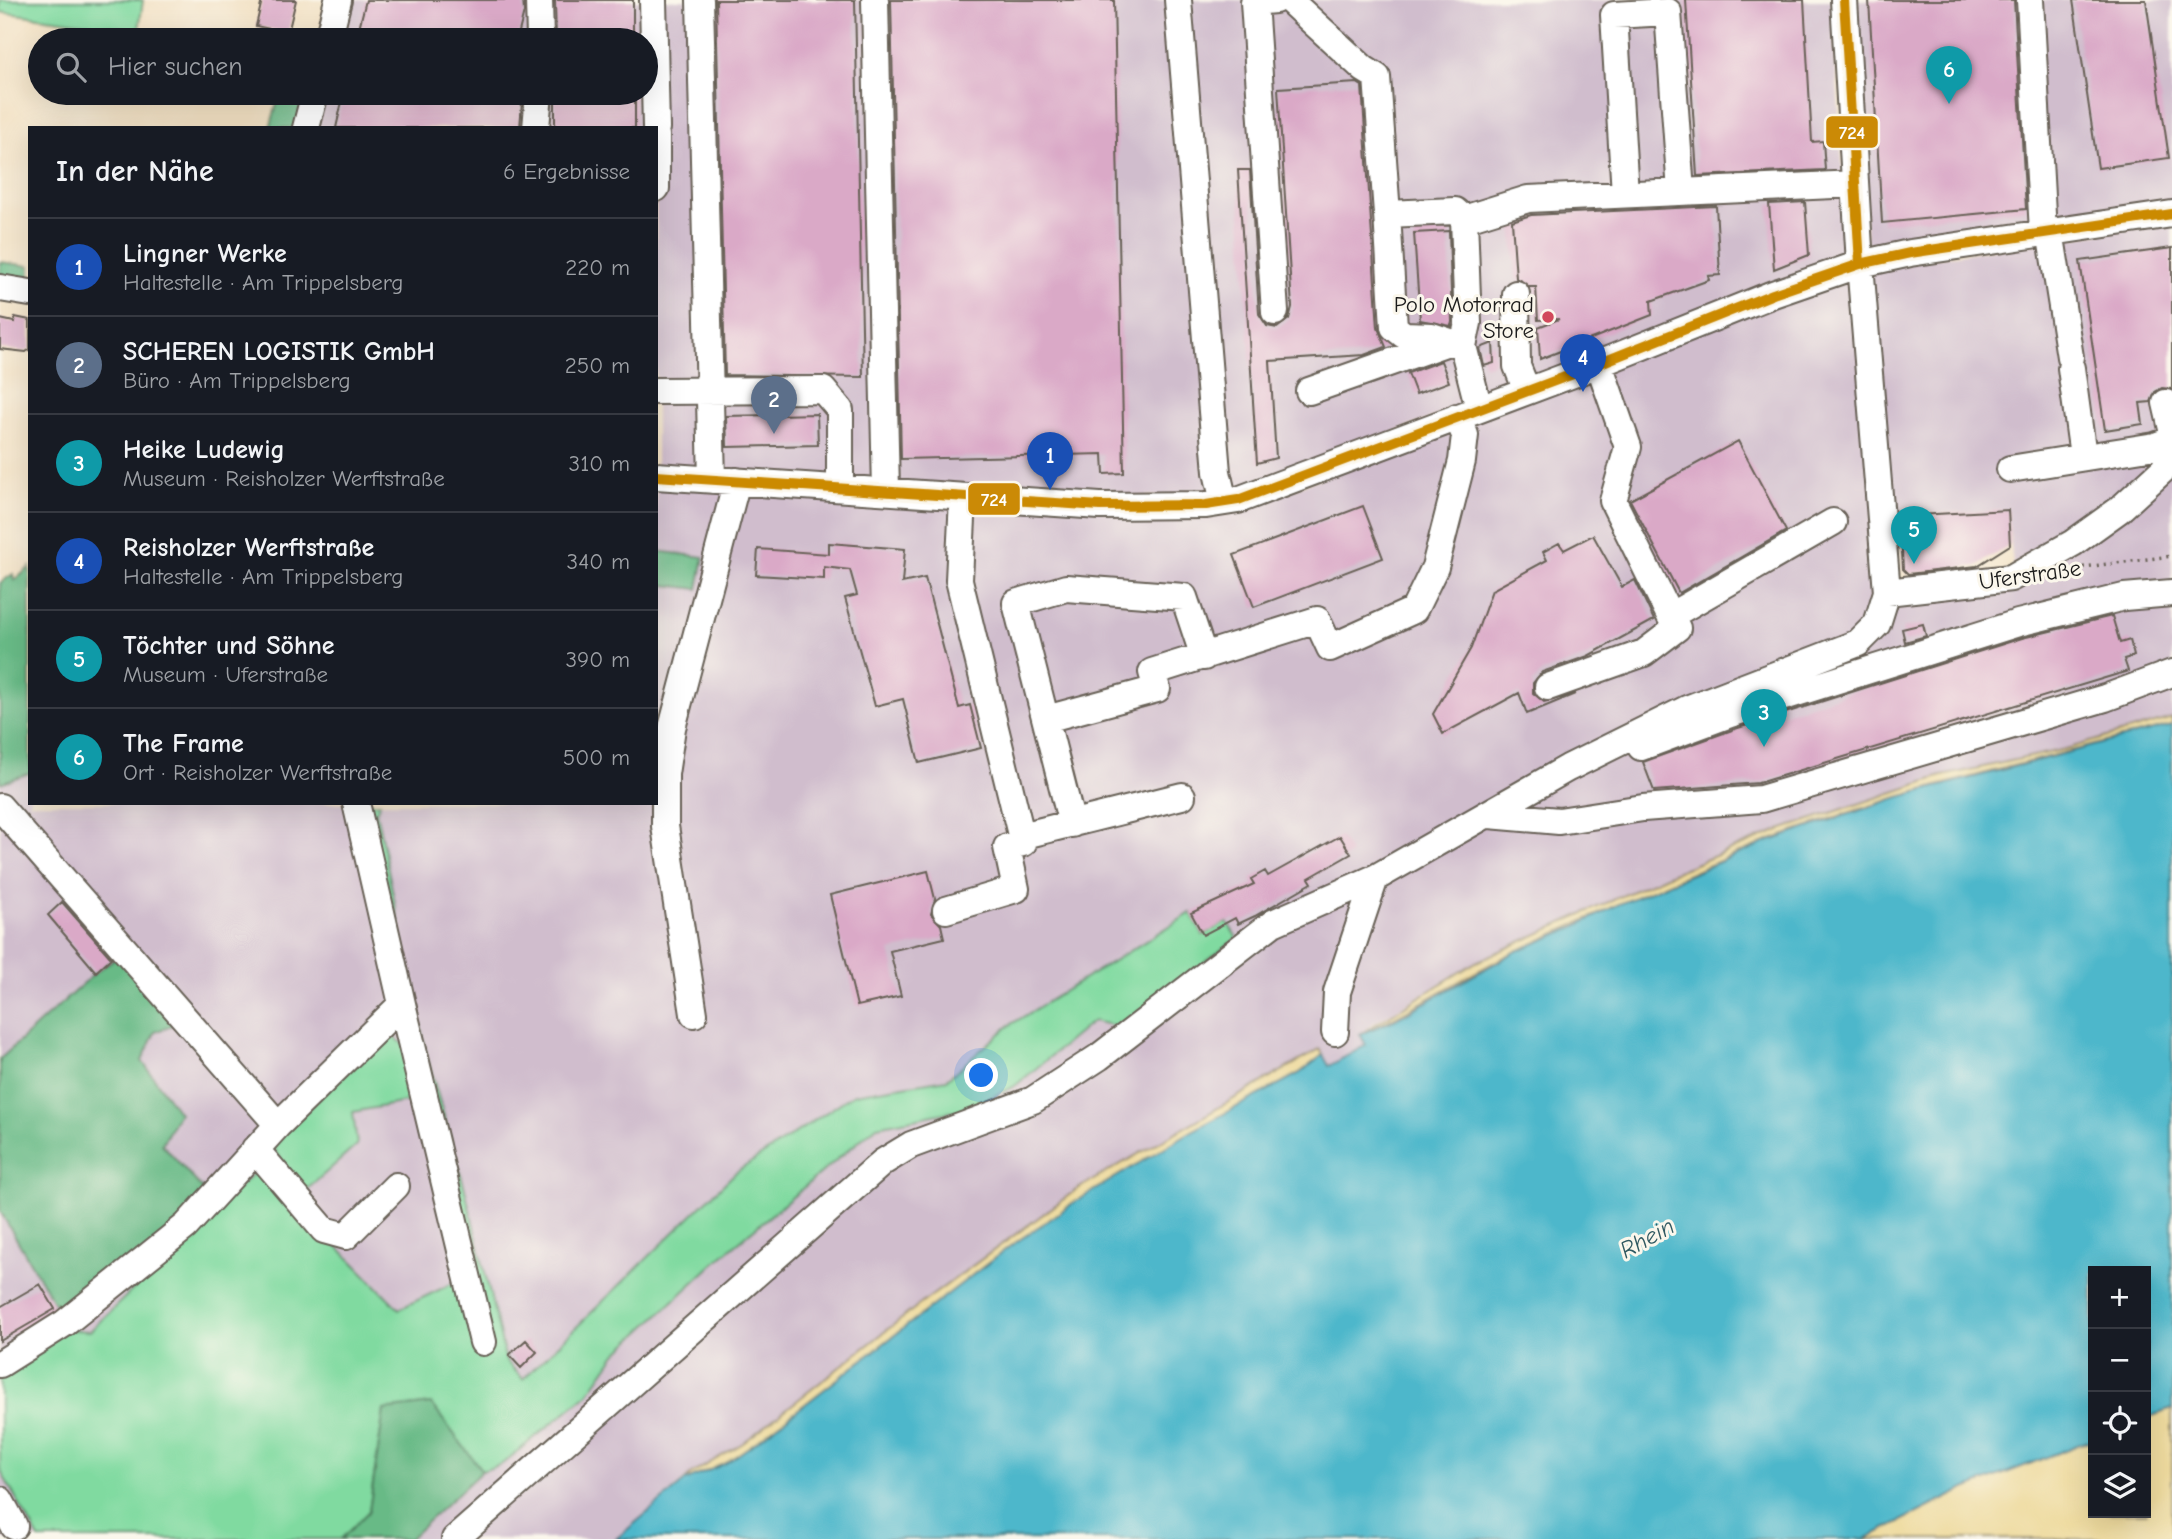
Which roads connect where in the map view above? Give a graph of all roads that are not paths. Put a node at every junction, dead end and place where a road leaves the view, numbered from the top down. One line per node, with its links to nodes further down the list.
1 (338, 0): 11 (street)
2 (539, 0): 12 (street)
3 (653, 0): 13 (street)
4 (700, 0): 35 (street)
5 (875, 0): 48 (street)
6 (1178, 0): 50 (street)
7 (1275, 0): 31 (street)
8 (1289, 0): 23 (street)
9 (1844, 0): 20 (street)
10 (2030, 0): 26 (street)
11 (331, 28)
12 (540, 28)
13 (654, 28)
14 (312, 105): 17 (street)
15 (537, 105): 18 (street)
16 (655, 105): 19 (street)
17 (307, 126)
18 (536, 126)
19 (656, 126)
20 (1855, 184): 21 (street); 27 (street)
21 (1681, 192): 22 (street); 22 (street)
22 (1625, 194): 25 (street)
23 (1387, 214): 25 (street); 32 (street)
24 (2172, 214): 26 (street)
25 (1464, 219): 32 (street)
26 (2046, 232): 27 (street); 43 (street)
27 (1860, 264): 33 (street); 52 (street)
28 (0, 288): 29 (street)
29 (28, 293)
30 (1516, 293): 37 (street)
31 (1275, 312)
32 (1455, 344): 36 (street); 39 (street)
33 (1599, 364): 37 (street); 54 (street)
34 (658, 391): 35 (street)
35 (710, 391): 46 (street); 47 (street)
36 (1309, 391)
37 (1527, 391): 39 (street)
38 (2166, 403): 40 (street)
39 (1468, 413): 50 (street); 55 (street)
40 (2172, 429)
41 (2172, 440): 43 (street)
42 (2172, 445): 52 (street, Uferstraße)
43 (2083, 456): 44 (street)
44 (2010, 469)
45 (658, 476): 46 (street)
46 (724, 481): 47 (street); 69 (street)
47 (839, 488): 48 (street)
48 (886, 491): 49 (street)
49 (963, 498): 50 (street); 65 (street)
50 (1224, 502)
51 (1833, 522): 54 (street)
52 (1887, 592): 59 (street)
53 (2172, 593): 59 (street)
54 (1670, 616): 57 (street)
55 (1204, 657): 58 (street); 58 (street)
56 (2172, 673): 63 (street)
57 (1548, 687)
58 (1046, 719): 64 (street)
59 (1568, 768): 63 (street)
60 (1182, 796): 64 (street)
61 (356, 805): 68 (street)
62 (0, 807): 71 (street)
63 (1489, 814): 66 (street)
64 (1073, 824): 65 (street)
65 (1021, 836): 67 (street)
66 (1375, 878): 70 (street); 78 (street)
67 (946, 910)
68 (402, 1004): 71 (street); 74 (street)
69 (694, 1014)
70 (1335, 1032)
71 (278, 1125): 72 (street)
72 (255, 1149): 73 (street); 75 (street)
73 (396, 1186)
74 (483, 1342)
75 (1, 1362)
76 (0, 1500): 77 (street)
77 (14, 1527)
78 (454, 1539)

